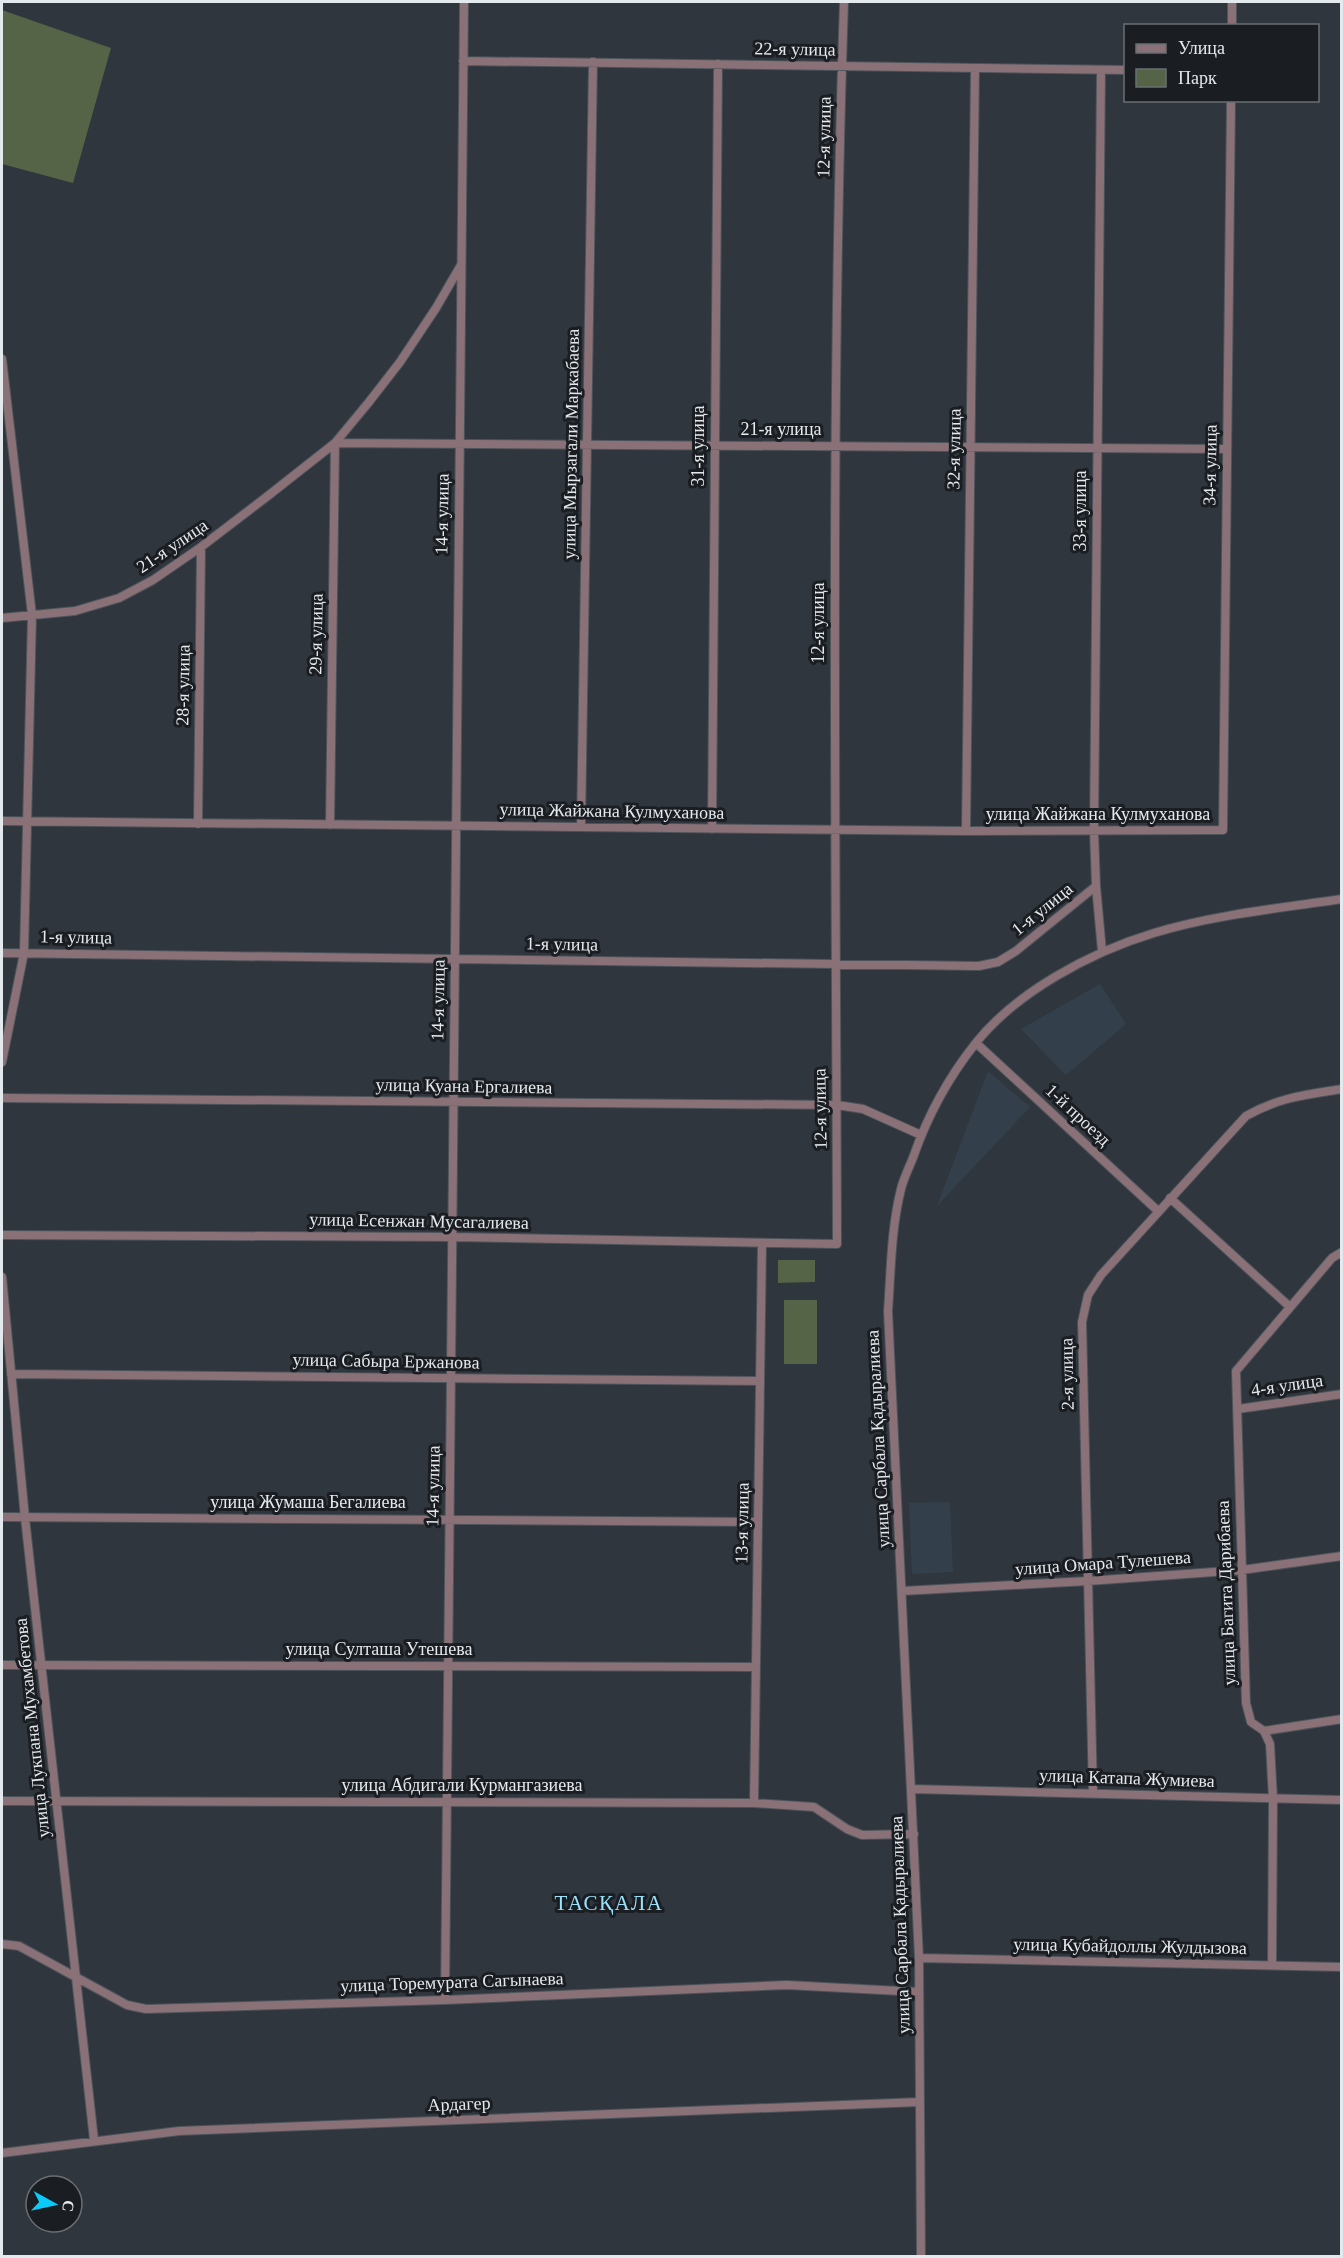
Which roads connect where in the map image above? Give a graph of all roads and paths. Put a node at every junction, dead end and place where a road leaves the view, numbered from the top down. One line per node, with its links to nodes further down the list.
1 (464, 2): 5 (street, 14-я улица)
2 (844, 2): 8 (street, 12-я улица)
3 (1232, 2): 4 (street)
4 (1232, 24)
5 (463, 61): 6 (street, 22-я улица); 13 (street, 14-я улица)
6 (593, 62): 7 (street, 22-я улица); 17 (street, улица Мырзагали Маркабаева)
7 (718, 64): 8 (street, 22-я улица); 18 (street, 31-я улица)
8 (841, 66): 9 (street, 22-я улица); 19 (street, 12-я улица)
9 (975, 68): 10 (street, 22-я улица); 20 (street, 32-я улица)
10 (1101, 70): 11 (street, 22-я улица); 21 (street, 33-я улица)
11 (1124, 70)
12 (1231, 102): 22 (street, 34-я улица)
13 (461, 265): 15 (street, 21-я улица); 16 (street, 14-я улица)
14 (2, 359): 24 (street)
15 (335, 443): 16 (street, 21-я улица); 23 (street, 21-я улица); 29 (street, 29-я улица)
16 (460, 443): 17 (street, 21-я улица); 30 (street, 14-я улица)
17 (587, 444): 18 (street, 21-я улица); 31 (street, улица Мырзагали Маркабаева)
18 (715, 445): 19 (street, 21-я улица); 32 (street, 31-я улица)
19 (836, 446): 20 (street, 21-я улица); 33 (street, 12-я улица)
20 (970, 447): 21 (street, 21-я улица); 35 (street, 32-я улица)
21 (1097, 448): 22 (street, 21-я улица); 36 (street, 33-я улица)
22 (1227, 449): 34 (street, 34-я улица)
23 (201, 547): 24 (street, 21-я улица); 28 (street, 28-я улица)
24 (32, 615): 25 (street, 21-я улица); 27 (street)
25 (2, 618)
26 (2, 821): 27 (street, улица Жайжана Кулмуханова)
27 (28, 821): 28 (street, улица Жайжана Кулмуханова); 41 (street)
28 (198, 824): 29 (street, улица Жайжана Кулмуханова)
29 (330, 825): 30 (street, улица Жайжана Кулмуханова)
30 (456, 826): 31 (street, улица Жайжана Кулмуханова); 42 (street, 14-я улица)
31 (581, 827): 32 (street, улица Жайжана Кулмуханова)
32 (712, 829): 33 (street, улица Жайжана Кулмуханова)
33 (834, 830): 35 (street, улица Жайжана Кулмуханова); 43 (street, 12-я улица)
34 (1222, 830): 36 (street, улица Жайжана Кулмуханова)
35 (966, 831): 36 (street, улица Жайжана Кулмуханова)
36 (1094, 831): 37 (street, 33-я улица)
37 (1096, 886): 39 (street, 33-я улица); 43 (street, 1-я улица)
38 (1341, 899): 39 (street, улица Сарбала Қадыралиева)
39 (1102, 951): 44 (street, улица Сарбала Қадыралиева)
40 (2, 953): 41 (street, 1-я улица)
41 (24, 953): 42 (street, 1-я улица); 45 (street)
42 (455, 959): 43 (street, 1-я улица); 48 (street, 14-я улица)
43 (834, 965): 49 (street, 12-я улица)
44 (976, 1043): 50 (street, улица Сарбала Қадыралиева); 52 (street, 1-й проезд)
45 (2, 1062)
46 (1341, 1089): 51 (street, 2-я улица)
47 (2, 1098): 48 (street, улица Куана Ергалиева)
48 (453, 1102): 49 (street, улица Куана Ергалиева); 54 (street, 14-я улица)
49 (837, 1105): 50 (street, улица Куана Ергалиева); 56 (street, 12-я улица)
50 (921, 1135): 72 (street, улица Сарбала Қадыралиева)
51 (1170, 1198): 52 (street, 2-я улица); 59 (street)
52 (1158, 1211): 71 (street, 2-я улица)
53 (2, 1234): 54 (street, улица Есенжан Мусагалиева)
54 (452, 1237): 55 (street, улица Есенжан Мусагалиева); 61 (street, 14-я улица)
55 (762, 1244): 56 (street, улица Есенжан Мусагалиева); 62 (street, 13-я улица)
56 (837, 1244)
57 (1341, 1252): 59 (street, улица Багита Дарибаева)
58 (2, 1277): 60 (street, улица Лукпана Мухамбетова)
59 (1290, 1307): 64 (street, улица Багита Дарибаева)
60 (11, 1374): 61 (street, улица Сабыра Ержанова); 66 (street, улица Лукпана Мухамбетова)
61 (451, 1378): 62 (street, улица Сабыра Ержанова); 67 (street, 14-я улица)
62 (760, 1381): 68 (street, 13-я улица)
63 (1341, 1394): 64 (street, 4-я улица)
64 (1238, 1409): 70 (street, улица Багита Дарибаева)
65 (2, 1517): 66 (street, улица Жумаша Бегалиева)
66 (25, 1518): 67 (street, улица Жумаша Бегалиева); 73 (street, улица Лукпана Мухамбетова)
67 (449, 1519): 68 (street, улица Жумаша Бегалиева); 75 (street, 14-я улица)
68 (758, 1522): 76 (street, 13-я улица)
69 (1341, 1556): 70 (street, улица Омара Тулешева)
70 (1242, 1570): 71 (street, улица Омара Тулешева); 78 (street, улица Багита Дарибаева)
71 (1088, 1581): 72 (street, улица Омара Тулешева); 80 (street, 2-я улица)
72 (902, 1591): 79 (street, улица Сарбала Қадыралиева)
73 (42, 1664): 74 (street, улица Султаша Утешева); 75 (street, улица Султаша Утешева); 82 (street, улица Лукпана Мухамбетова)
74 (2, 1665)
75 (448, 1666): 76 (street, улица Султаша Утешева); 85 (street, 14-я улица)
76 (756, 1667): 86 (street, 13-я улица)
77 (1341, 1719): 78 (street)
78 (1264, 1731): 81 (street, улица Багита Дарибаева)
79 (912, 1789): 80 (street, улица Катапа Жумиева); 87 (street, улица Сарбала Қадыралиева)
80 (1093, 1793): 81 (street, улица Катапа Жумиева)
81 (1273, 1799): 83 (street, улица Катапа Жумиева); 90 (street, улица Багита Дарибаева)
82 (56, 1800): 84 (street, улица Абдигали Курмангазиева); 85 (street, улица Абдигали Курмангазиева); 92 (street, улица Лукпана Мухамбетова)
83 (1341, 1800)
84 (2, 1801)
85 (447, 1802): 86 (street, улица Абдигали Курмангазиева); 94 (street, 14-я улица)
86 (754, 1803): 87 (street, улица Абдигали Курмангазиева)
87 (914, 1834): 89 (street, улица Сарбала Қадыралиева)
88 (2, 1944): 92 (street, улица Торемурата Сагынаева)
89 (919, 1958): 90 (street, улица Кубайдоллы Жулдызова); 93 (street, улица Сарбала Қадыралиева)
90 (1272, 1965): 91 (street, улица Кубайдоллы Жулдызова)
91 (1341, 1967)
92 (75, 1979): 94 (street, улица Торемурата Сагынаева); 96 (street, улица Лукпана Мухамбетова)
93 (919, 1992): 94 (street, улица Торемурата Сагынаева); 95 (street, улица Сарбала Қадыралиева)
94 (445, 2000)
95 (919, 2102): 96 (street, Ардагер); 98 (street, улица Сарбала Қадыралиева)
96 (93, 2140): 97 (street, Ардагер)
97 (2, 2153)
98 (921, 2256)

